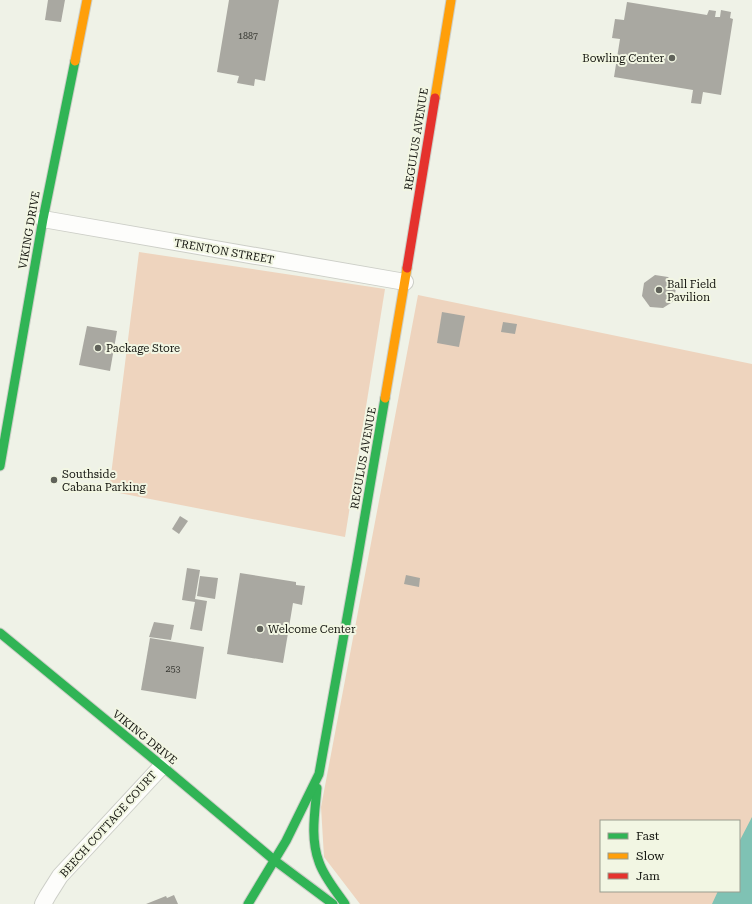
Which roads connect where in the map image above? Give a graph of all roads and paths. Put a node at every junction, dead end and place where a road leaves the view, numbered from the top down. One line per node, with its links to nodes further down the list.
1 (87, 0): 3 (street, VIKING DRIVE)
2 (451, 0): 4 (street, REGULUS AVENUE)
3 (43, 219): 4 (street, TRENTON STREET); 5 (street, VIKING DRIVE)
4 (405, 282): 8 (street, REGULUS AVENUE)
5 (0, 466)
6 (0, 633): 7 (street, VIKING DRIVE)
7 (162, 766): 9 (street, VIKING DRIVE); 10 (street, BEECH COTTAGE COURT)
8 (319, 774): 9 (street, REGULUS AVENUE); 13 (street)
9 (274, 860): 11 (street, REGULUS AVENUE); 12 (street, VIKING DRIVE)
10 (43, 904)
11 (248, 904)
12 (333, 904)
13 (346, 904)

